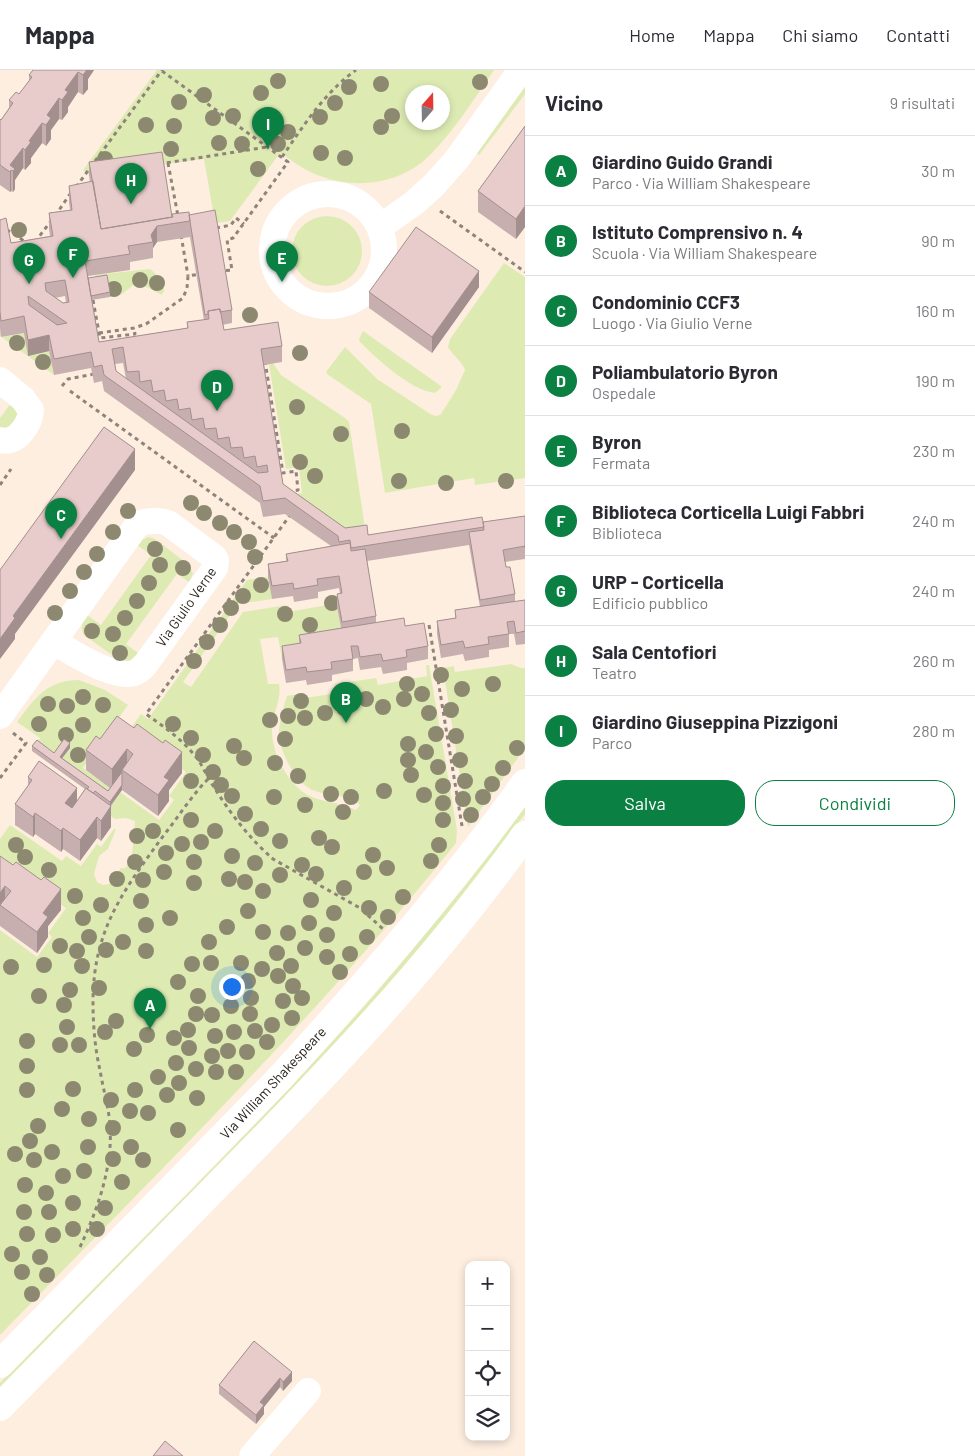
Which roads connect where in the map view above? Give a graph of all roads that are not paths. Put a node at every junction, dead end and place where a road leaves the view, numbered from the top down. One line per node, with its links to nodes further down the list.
1 (521, 70): 2 (street)
2 (380, 227): 2 (street)
3 (0, 380): 4 (street)
4 (0, 440)
5 (55, 642): 5 (street, Via Giulio Verne); 6 (street, Via Giulio Verne)
6 (4, 722)
7 (525, 783): 9 (main road, Via William Shakespeare)
8 (525, 835): 11 (main road)
9 (0, 1364)
10 (308, 1391): 12 (street)
11 (0, 1406)
12 (252, 1456)

